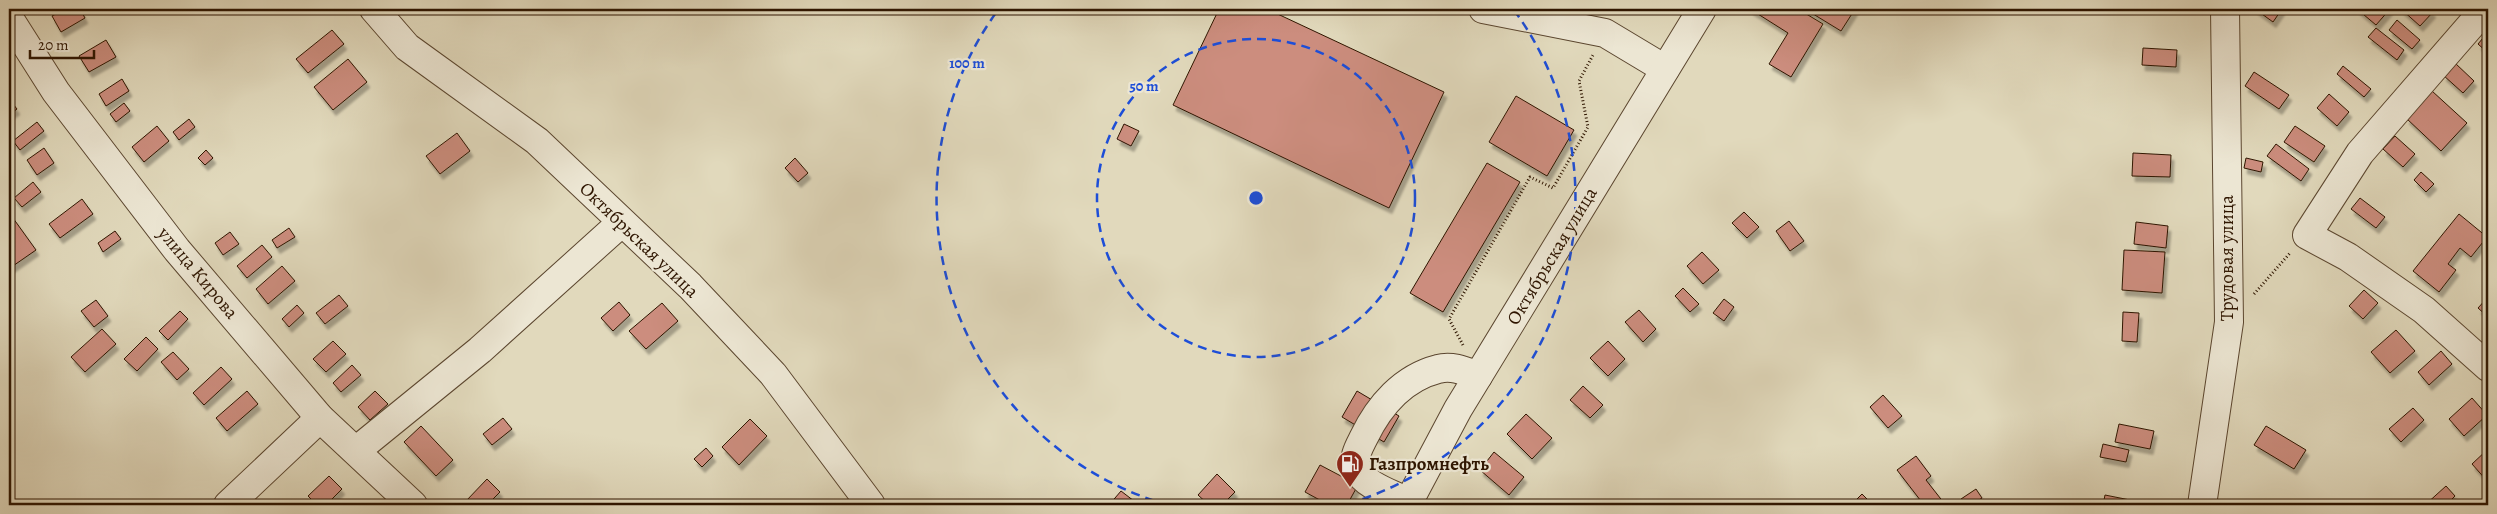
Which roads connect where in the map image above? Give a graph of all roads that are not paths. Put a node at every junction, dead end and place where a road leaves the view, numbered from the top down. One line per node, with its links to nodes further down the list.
1 (374, 9): 8 (street, Октябрьская улица)
2 (1483, 9): 7 (street)
3 (1702, 9): 7 (street, Октябрьская улица)
4 (2225, 9): 17 (street, Трудовая улица)
5 (2486, 9): 9 (street)
6 (9, 18): 11 (street, улица Кирова)
7 (1665, 69): 10 (street, Октябрьская улица)
8 (621, 223): 12 (street); 16 (street, Октябрьская улица)
9 (2488, 367)
10 (1472, 373): 13 (street, Октябрьская улица); 13 (street)
11 (320, 418): 12 (street, улица Кирова); 14 (street)
12 (357, 450): 15 (street, улица Кирова)
13 (1408, 504)
14 (228, 505)
15 (414, 505)
16 (871, 505)
17 (2202, 505)

